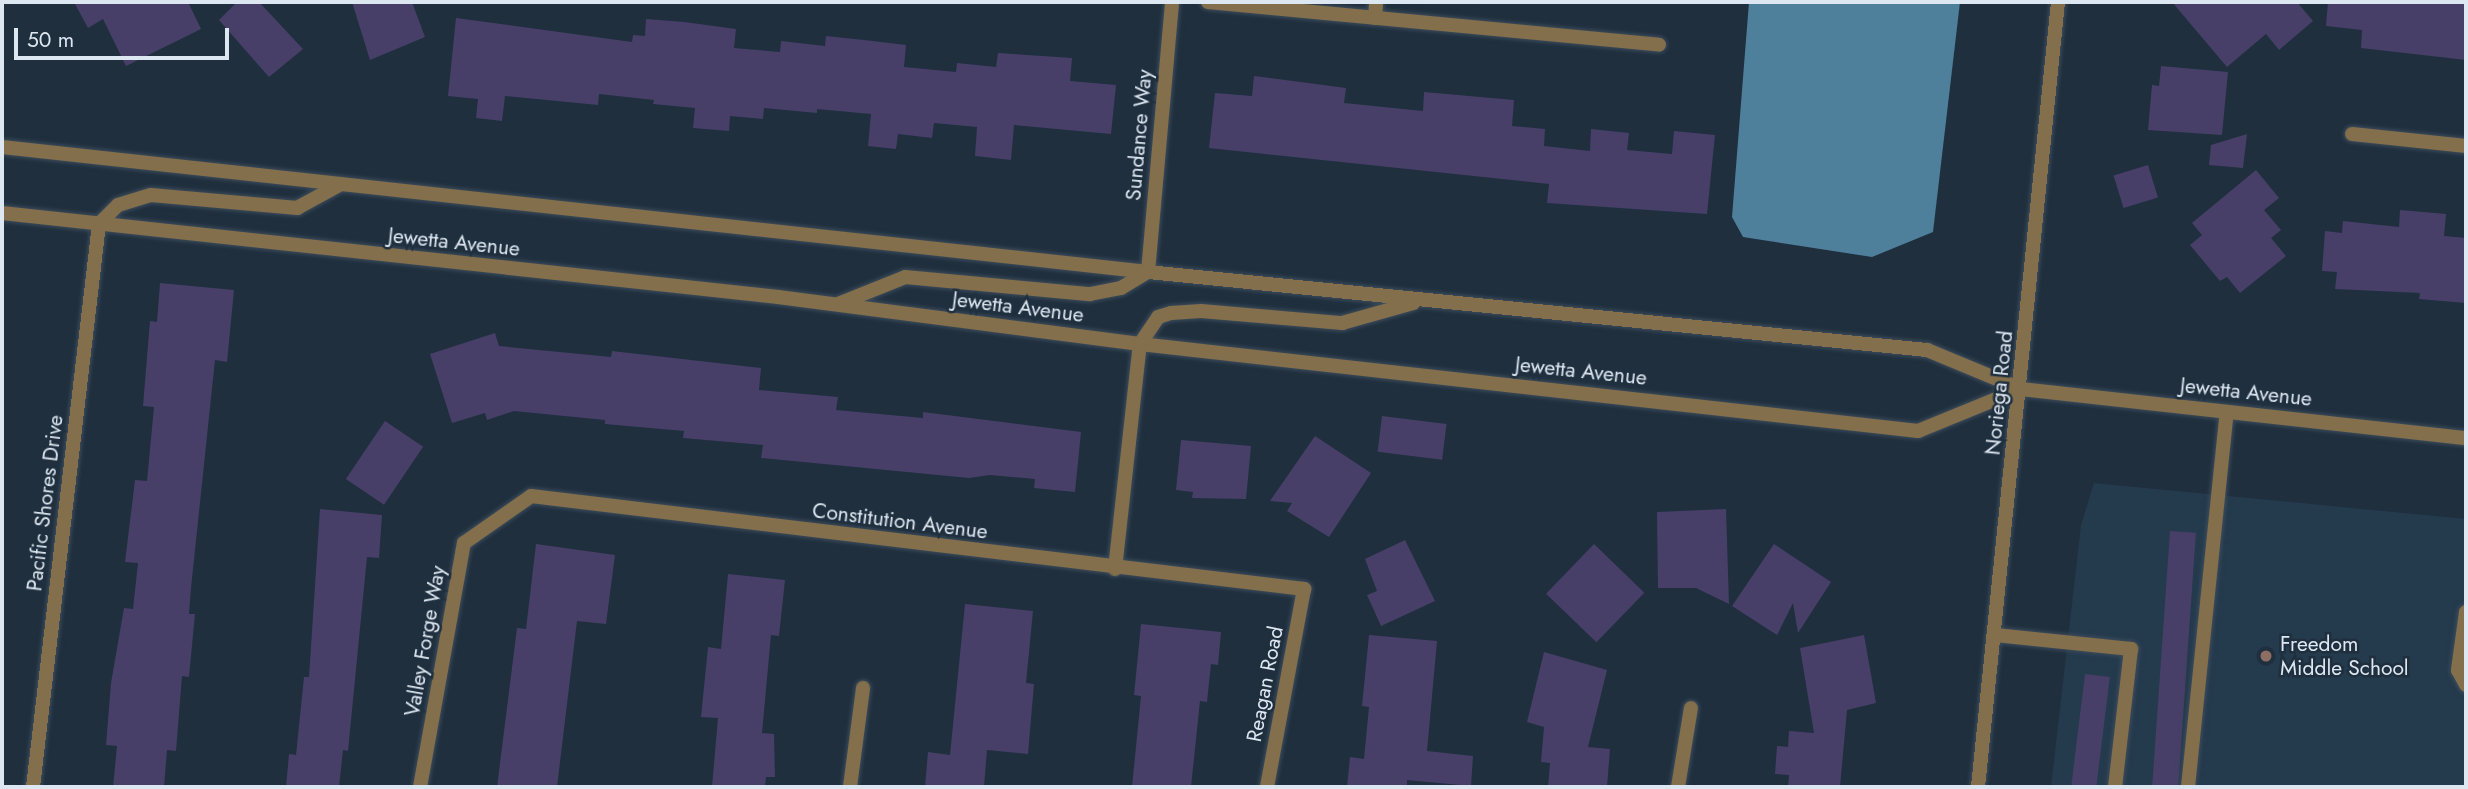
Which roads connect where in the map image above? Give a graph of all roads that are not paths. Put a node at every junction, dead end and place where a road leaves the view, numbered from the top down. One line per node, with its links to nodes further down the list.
1 (1172, 2): 13 (street, Sundance Way)
2 (1208, 2): 5 (street)
3 (1376, 2): 5 (street)
4 (2058, 2): 17 (street, Noriega Road)
5 (1374, 18): 6 (street)
6 (1659, 45)
7 (2352, 134): 8 (street)
8 (2466, 146)
9 (2, 147): 10 (street, Jewetta Avenue)
10 (341, 184): 12 (street); 13 (street, Jewetta Avenue)
11 (2, 213): 12 (street, Jewetta Avenue)
12 (99, 224): 15 (street, Jewetta Avenue); 28 (street, Pacific Shores Drive)
13 (1148, 272): 14 (street, Jewetta Avenue); 15 (street)
14 (1421, 301): 16 (street); 17 (street, Jewetta Avenue)
15 (837, 305): 16 (street, Jewetta Avenue)
16 (1140, 344): 17 (street, Jewetta Avenue); 21 (street)
17 (2021, 389): 18 (street, Jewetta Avenue); 24 (street, Noriega Road)
18 (2227, 412): 19 (street, Jewetta Avenue); 35 (street)
19 (2466, 438)
20 (497, 520): 21 (street, Constitution Avenue); 29 (street, Valley Forge Way)
21 (1115, 569): 22 (street, Constitution Avenue)
22 (1304, 589): 31 (street, Reagan Road)
23 (2466, 612): 25 (street)
24 (1995, 635): 33 (street, Noriega Road); 34 (street)
25 (2466, 685)
26 (863, 688): 30 (street)
27 (1690, 708): 32 (street)
28 (33, 787)
29 (420, 787)
30 (850, 787)
31 (1267, 787)
32 (1678, 787)
33 (1978, 787)
34 (2115, 787)
35 (2188, 787)

